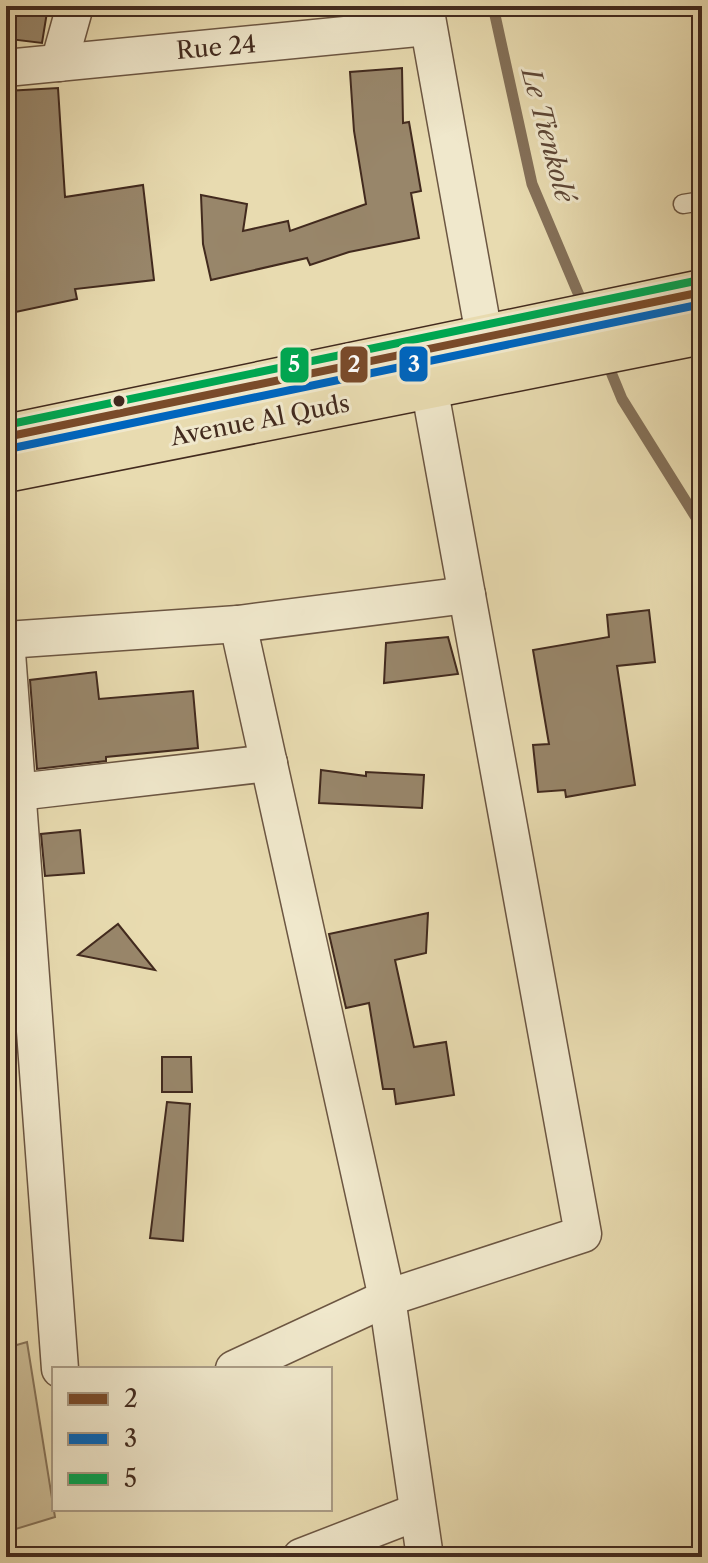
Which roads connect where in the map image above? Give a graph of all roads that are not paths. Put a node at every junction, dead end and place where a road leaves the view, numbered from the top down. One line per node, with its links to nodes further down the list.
1 (75, 6): 3 (street)
2 (426, 17): 3 (street, Rue 24); 9 (street)
3 (59, 63): 4 (street, Rue 24)
4 (6, 68)
5 (702, 201): 6 (lane)
6 (683, 204)
7 (702, 292): 10 (main road, Avenue Al Quds)
8 (702, 332): 10 (main road, Avenue Al Quds)
9 (484, 335): 10 (main road, Avenue Al Quds); 12 (main road, Avenue Al Quds)
10 (550, 342): 11 (main road, Avenue Al Quds)
11 (429, 386): 13 (main road, Avenue Al Quds); 14 (street)
12 (6, 437)
13 (6, 470)
14 (467, 595): 15 (street); 19 (street)
15 (238, 624): 16 (street); 17 (street)
16 (6, 640): 18 (street)
17 (269, 763): 18 (street); 19 (street)
18 (18, 792): 20 (street)
19 (387, 1298): 21 (street); 22 (street)
20 (60, 1367)
21 (238, 1367)
22 (417, 1512): 23 (street); 24 (street)
23 (301, 1557)
24 (425, 1557)

